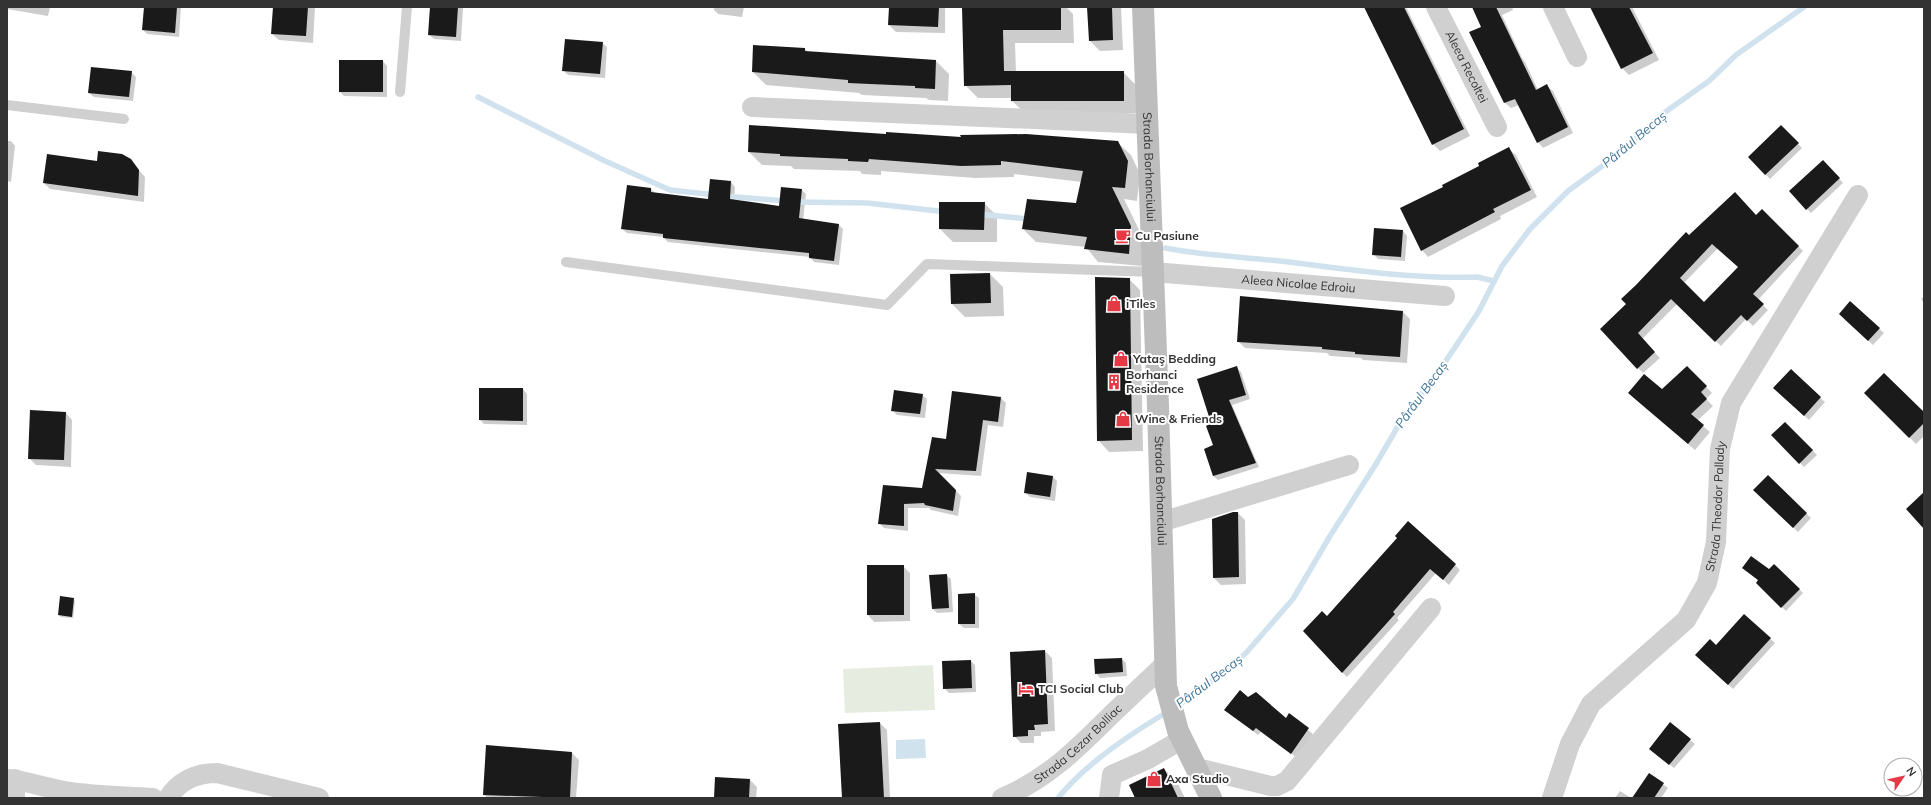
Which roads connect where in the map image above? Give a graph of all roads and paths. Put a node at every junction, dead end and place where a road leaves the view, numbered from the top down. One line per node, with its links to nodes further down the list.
1 (407, 7): 6 (lane)
2 (1143, 7): 10 (main road, Strada Borhanciului)
3 (1436, 7): 11 (street, Aleea Recoltei)
4 (1553, 7): 5 (street)
5 (1577, 57)
6 (400, 92)
7 (7, 105): 9 (lane)
8 (752, 107): 10 (street)
9 (124, 119)
10 (1148, 124): 14 (main road, Strada Borhanciului)
11 (1497, 126)
12 (1858, 195): 30 (street, Strada Theodor Pallady)
13 (566, 262): 14 (lane)
14 (1153, 272): 15 (street, Aleea Nicolae Edroiu); 17 (main road, Strada Borhanciului)
15 (1445, 296)
16 (1349, 465): 17 (street)
17 (1161, 522): 19 (main road, Strada Borhanciului)
18 (1431, 608): 21 (street)
19 (1164, 664): 20 (main road, Strada Borhanciului); 27 (street, Strada Cezar Bolliac)
20 (1180, 735): 21 (main road, Strada Borhanciului); 28 (street)
21 (1197, 768): 29 (main road, Strada Borhanciului)
22 (12, 785): 23 (street)
23 (71, 795): 24 (street)
24 (153, 798)
25 (168, 798): 26 (street)
26 (319, 798)
27 (1002, 798)
28 (1109, 798)
29 (1211, 798)
30 (1552, 798)

